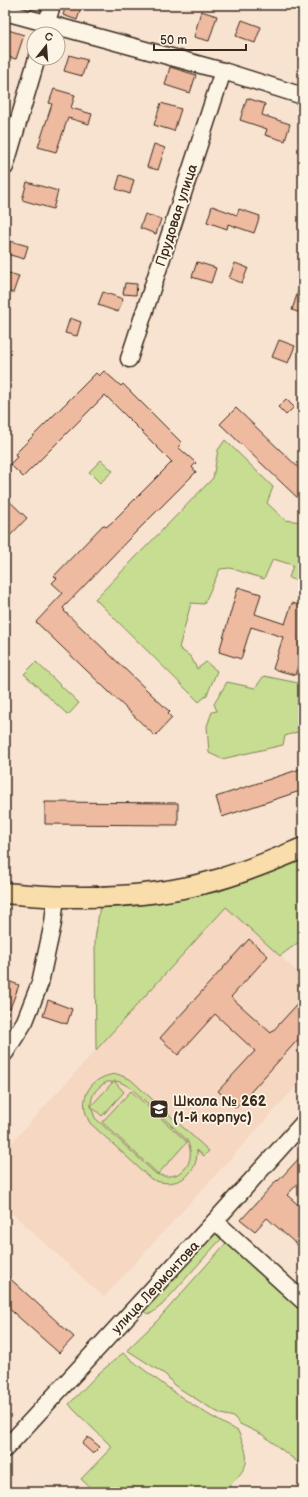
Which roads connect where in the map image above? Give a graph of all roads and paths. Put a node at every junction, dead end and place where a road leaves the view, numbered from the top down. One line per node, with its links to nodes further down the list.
1 (52, 5): 4 (street)
2 (5, 12): 3 (street)
3 (38, 26)
4 (46, 26)
5 (66, 34): 7 (street)
6 (35, 66): 9 (street)
7 (223, 70): 8 (street); 10 (street, Прудовая улица)
8 (303, 96)
9 (5, 167)
10 (129, 359)
11 (303, 848): 13 (main road)
12 (5, 893): 13 (main road)
13 (56, 896): 14 (street)
14 (5, 1053)
15 (303, 1123): 16 (street, улица Лермонтова)
16 (215, 1221): 17 (street); 18 (street, улица Лермонтова)
17 (303, 1301)
18 (5, 1449)

